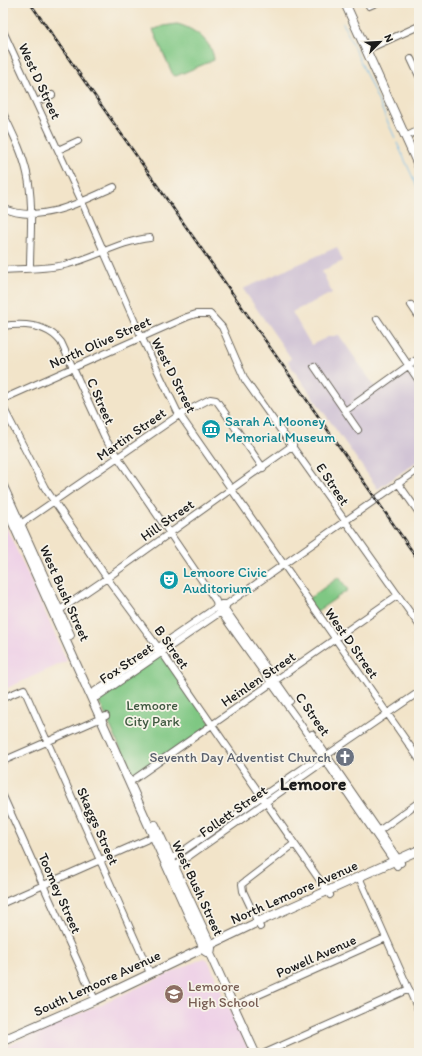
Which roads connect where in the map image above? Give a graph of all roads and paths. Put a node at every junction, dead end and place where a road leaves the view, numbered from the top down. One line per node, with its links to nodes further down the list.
1 (345, 3): 6 (main road)
2 (376, 3): 3 (street)
3 (369, 6)
4 (419, 26): 6 (street)
5 (3, 31): 10 (street, West D Street)
6 (366, 50): 13 (main road)
7 (411, 59): 8 (street)
8 (419, 76)
9 (52, 95): 10 (street)
10 (36, 102): 15 (street, West D Street)
11 (3, 113): 20 (street)
12 (419, 130): 13 (street)
13 (405, 137): 16 (main road)
14 (78, 141): 15 (street)
15 (58, 150): 18 (street, West D Street)
16 (419, 167)
17 (114, 187): 18 (street)
18 (82, 202): 20 (street); 22 (street, West D Street)
19 (3, 208): 20 (street)
20 (30, 213): 23 (street)
21 (150, 238): 22 (street)
22 (104, 251): 23 (street); 30 (street, West D Street)
23 (30, 268): 24 (street)
24 (3, 270)
25 (411, 305): 27 (street)
26 (208, 314): 30 (street, North Olive Street); 41 (street, E Street)
27 (419, 317)
28 (377, 319): 32 (street)
29 (3, 326): 34 (street, C Street)
30 (141, 336): 34 (street, North Olive Street); 39 (street, West D Street)
31 (419, 358): 32 (street)
32 (409, 365): 35 (street); 38 (street)
33 (314, 366): 38 (street)
34 (73, 367): 36 (street, North Olive Street); 42 (street, C Street)
35 (419, 381)
36 (3, 399)
37 (3, 407): 49 (street, B Street)
38 (345, 411): 40 (street)
39 (180, 415): 42 (street, Martin Street); 43 (street, Martin Street); 47 (street, West D Street)
40 (358, 430)
41 (293, 445): 43 (street, Hill Street); 51 (street, E Street)
42 (118, 458): 49 (street, Martin Street); 53 (street, C Street)
43 (263, 468): 47 (street, Hill Street)
44 (419, 469): 45 (street, Fox Street)
45 (398, 484): 50 (street); 51 (street, Fox Street)
46 (3, 487): 52 (main road, West Bush Street)
47 (231, 489): 53 (street, Hill Street); 54 (street, West D Street)
48 (3, 501): 52 (main road, West Bush Street)
49 (54, 501): 52 (street, Martin Street); 55 (street, B Street)
50 (419, 513)
51 (345, 522): 54 (street, Fox Street); 56 (street, E Street)
52 (17, 526): 58 (main road, West Bush Street)
53 (169, 533): 55 (street, Hill Street); 57 (street, C Street)
54 (284, 565): 57 (street, Fox Street); 60 (street, West D Street)
55 (107, 578): 58 (street, Hill Street); 61 (street, B Street)
56 (398, 596): 59 (street, E Street); 60 (street, Heinlen Street)
57 (221, 606): 61 (street, Fox Street); 62 (street, C Street)
58 (56, 612): 64 (main road, West Bush Street)
59 (419, 625)
60 (336, 640): 62 (street, Heinlen Street); 66 (street, West D Street)
61 (160, 651): 64 (street, Fox Street); 68 (street, B Street)
62 (274, 683): 68 (street, Heinlen Street); 70 (street, C Street)
63 (419, 692): 66 (street, Follett Street)
64 (94, 695): 67 (main road, West Bush Street)
65 (3, 698): 69 (street, Skaggs Street)
66 (387, 715): 70 (street, Follett Street); 71 (street, West D Street)
67 (103, 717): 69 (street); 73 (main road, West Bush Street)
68 (212, 725): 73 (street, Heinlen Street); 75 (street, B Street)
69 (48, 742): 72 (street); 83 (street, Skaggs Street)
70 (325, 757): 75 (street, Follett Street); 77 (street, Follett Street); 78 (street, C Street)
71 (419, 759)
72 (3, 762)
73 (132, 780): 79 (main road, West Bush Street)
74 (3, 796): 87 (street, Toomey Street)
75 (261, 798): 77 (street, B Street); 85 (street, Follett Street)
76 (419, 802): 78 (street)
77 (265, 804): 80 (street, B Street); 85 (street, Follett Street)
78 (377, 832): 84 (street, C Street)
79 (157, 836): 83 (street); 85 (main road, West Bush Street)
80 (294, 844): 88 (street, B Street); 90 (street)
81 (419, 850): 84 (main road, North Lemoore Avenue)
82 (419, 855): 84 (main road, North Lemoore Avenue)
83 (100, 860): 87 (street); 93 (street, Skaggs Street)
84 (398, 862): 86 (main road, North Lemoore Avenue)
85 (170, 865): 92 (main road, West Bush Street)
86 (360, 879): 88 (main road, North Lemoore Avenue); 91 (street)
87 (44, 885): 89 (street); 95 (street, Toomey Street)
88 (328, 893): 90 (main road, North Lemoore Avenue)
89 (3, 903)
90 (259, 924): 92 (main road, North Lemoore Avenue)
91 (386, 938): 94 (street); 96 (street, Powell Avenue)
92 (207, 949): 93 (main road, South Lemoore Avenue); 96 (main road, West Bush Street)
93 (150, 973): 95 (main road, South Lemoore Avenue)
94 (409, 989): 97 (street); 100 (street)
95 (95, 1000): 98 (main road, South Lemoore Avenue)
96 (234, 1006): 99 (main road, West Bush Street)
97 (419, 1012)
98 (3, 1040)
99 (255, 1053)
100 (265, 1053)

